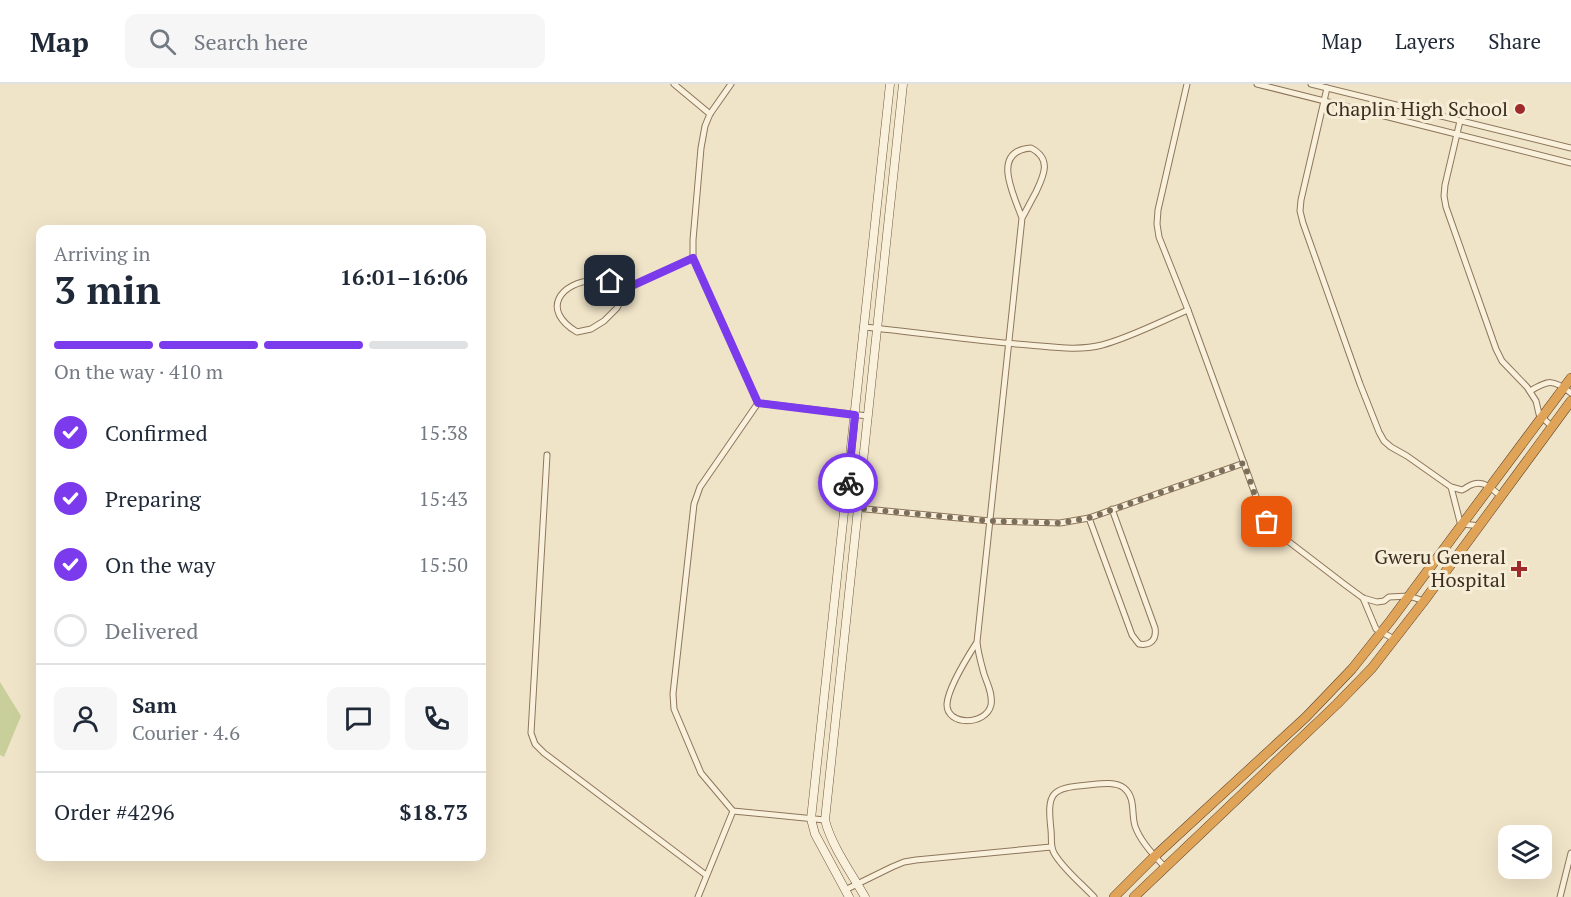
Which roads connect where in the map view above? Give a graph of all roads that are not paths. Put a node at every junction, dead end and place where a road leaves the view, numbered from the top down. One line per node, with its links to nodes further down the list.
1 (674, 84): 10 (street)
2 (731, 84): 10 (street)
3 (890, 84): 19 (main road)
4 (903, 84): 20 (main road)
5 (1187, 84): 18 (street)
6 (1257, 84): 9 (street)
7 (1311, 84): 8 (street)
8 (1327, 88): 9 (street); 11 (street)
9 (1324, 101): 12 (street); 33 (street)
10 (710, 114): 16 (street)
11 (1460, 121): 12 (street); 13 (street)
12 (1457, 135): 14 (street); 24 (street)
13 (1571, 148)
14 (1571, 162)
15 (1022, 218): 15 (street); 21 (street)
16 (693, 258): 17 (street); 26 (street)
17 (627, 288): 17 (street)
18 (1188, 310): 21 (street); 32 (street)
19 (863, 327): 20 (street); 27 (main road)
20 (876, 328): 21 (street); 28 (main road)
21 (1009, 344): 40 (street)
22 (1571, 378): 23 (highway)
23 (1568, 390): 24 (street); 29 (highway)
24 (1530, 391): 29 (street)
25 (1571, 401): 30 (highway)
26 (758, 403): 27 (street); 53 (street)
27 (855, 415): 28 (street); 36 (main road)
28 (868, 416): 37 (main road)
29 (1543, 417): 30 (street); 34 (highway)
30 (1552, 427): 35 (highway)
31 (547, 455): 62 (street)
32 (1244, 463): 38 (street); 44 (street)
33 (1451, 487): 34 (street); 41 (street)
34 (1491, 487): 35 (street); 41 (highway)
35 (1501, 497): 42 (highway)
36 (845, 507): 37 (street); 54 (main road)
37 (858, 508): 40 (street); 55 (main road)
38 (1112, 509): 39 (street); 39 (street)
39 (1089, 518): 40 (street)
40 (990, 521): 48 (street)
41 (1463, 524): 42 (street); 43 (highway)
42 (1480, 526): 45 (highway)
43 (1409, 596): 44 (street); 45 (street); 46 (highway)
44 (1363, 598): 46 (street)
45 (1424, 601): 47 (highway)
46 (1382, 633): 47 (street); 49 (highway)
47 (1394, 639): 50 (highway)
48 (977, 642): 48 (street)
49 (1296, 726): 50 (highway); 51 (highway)
50 (1305, 735): 52 (highway)
51 (1236, 781): 52 (highway); 56 (highway)
52 (1246, 790): 57 (highway)
53 (733, 811): 54 (street); 62 (street)
54 (811, 819): 55 (street); 66 (main road)
55 (825, 820): 63 (main road)
56 (1185, 828): 57 (highway); 60 (highway)
57 (1196, 838): 61 (highway)
58 (1051, 847): 60 (street); 63 (street); 69 (street)
59 (1571, 853): 64 (street)
60 (1155, 856): 61 (street); 70 (highway)
61 (1165, 867): 71 (highway)
62 (706, 875): 67 (street)
63 (857, 884): 66 (street); 68 (main road)
64 (1563, 885): 65 (street); 72 (street)
65 (1571, 886)
66 (847, 894)
67 (698, 897)
68 (865, 897)
69 (1094, 897)
70 (1114, 897)
71 (1134, 897)
72 (1560, 897)

